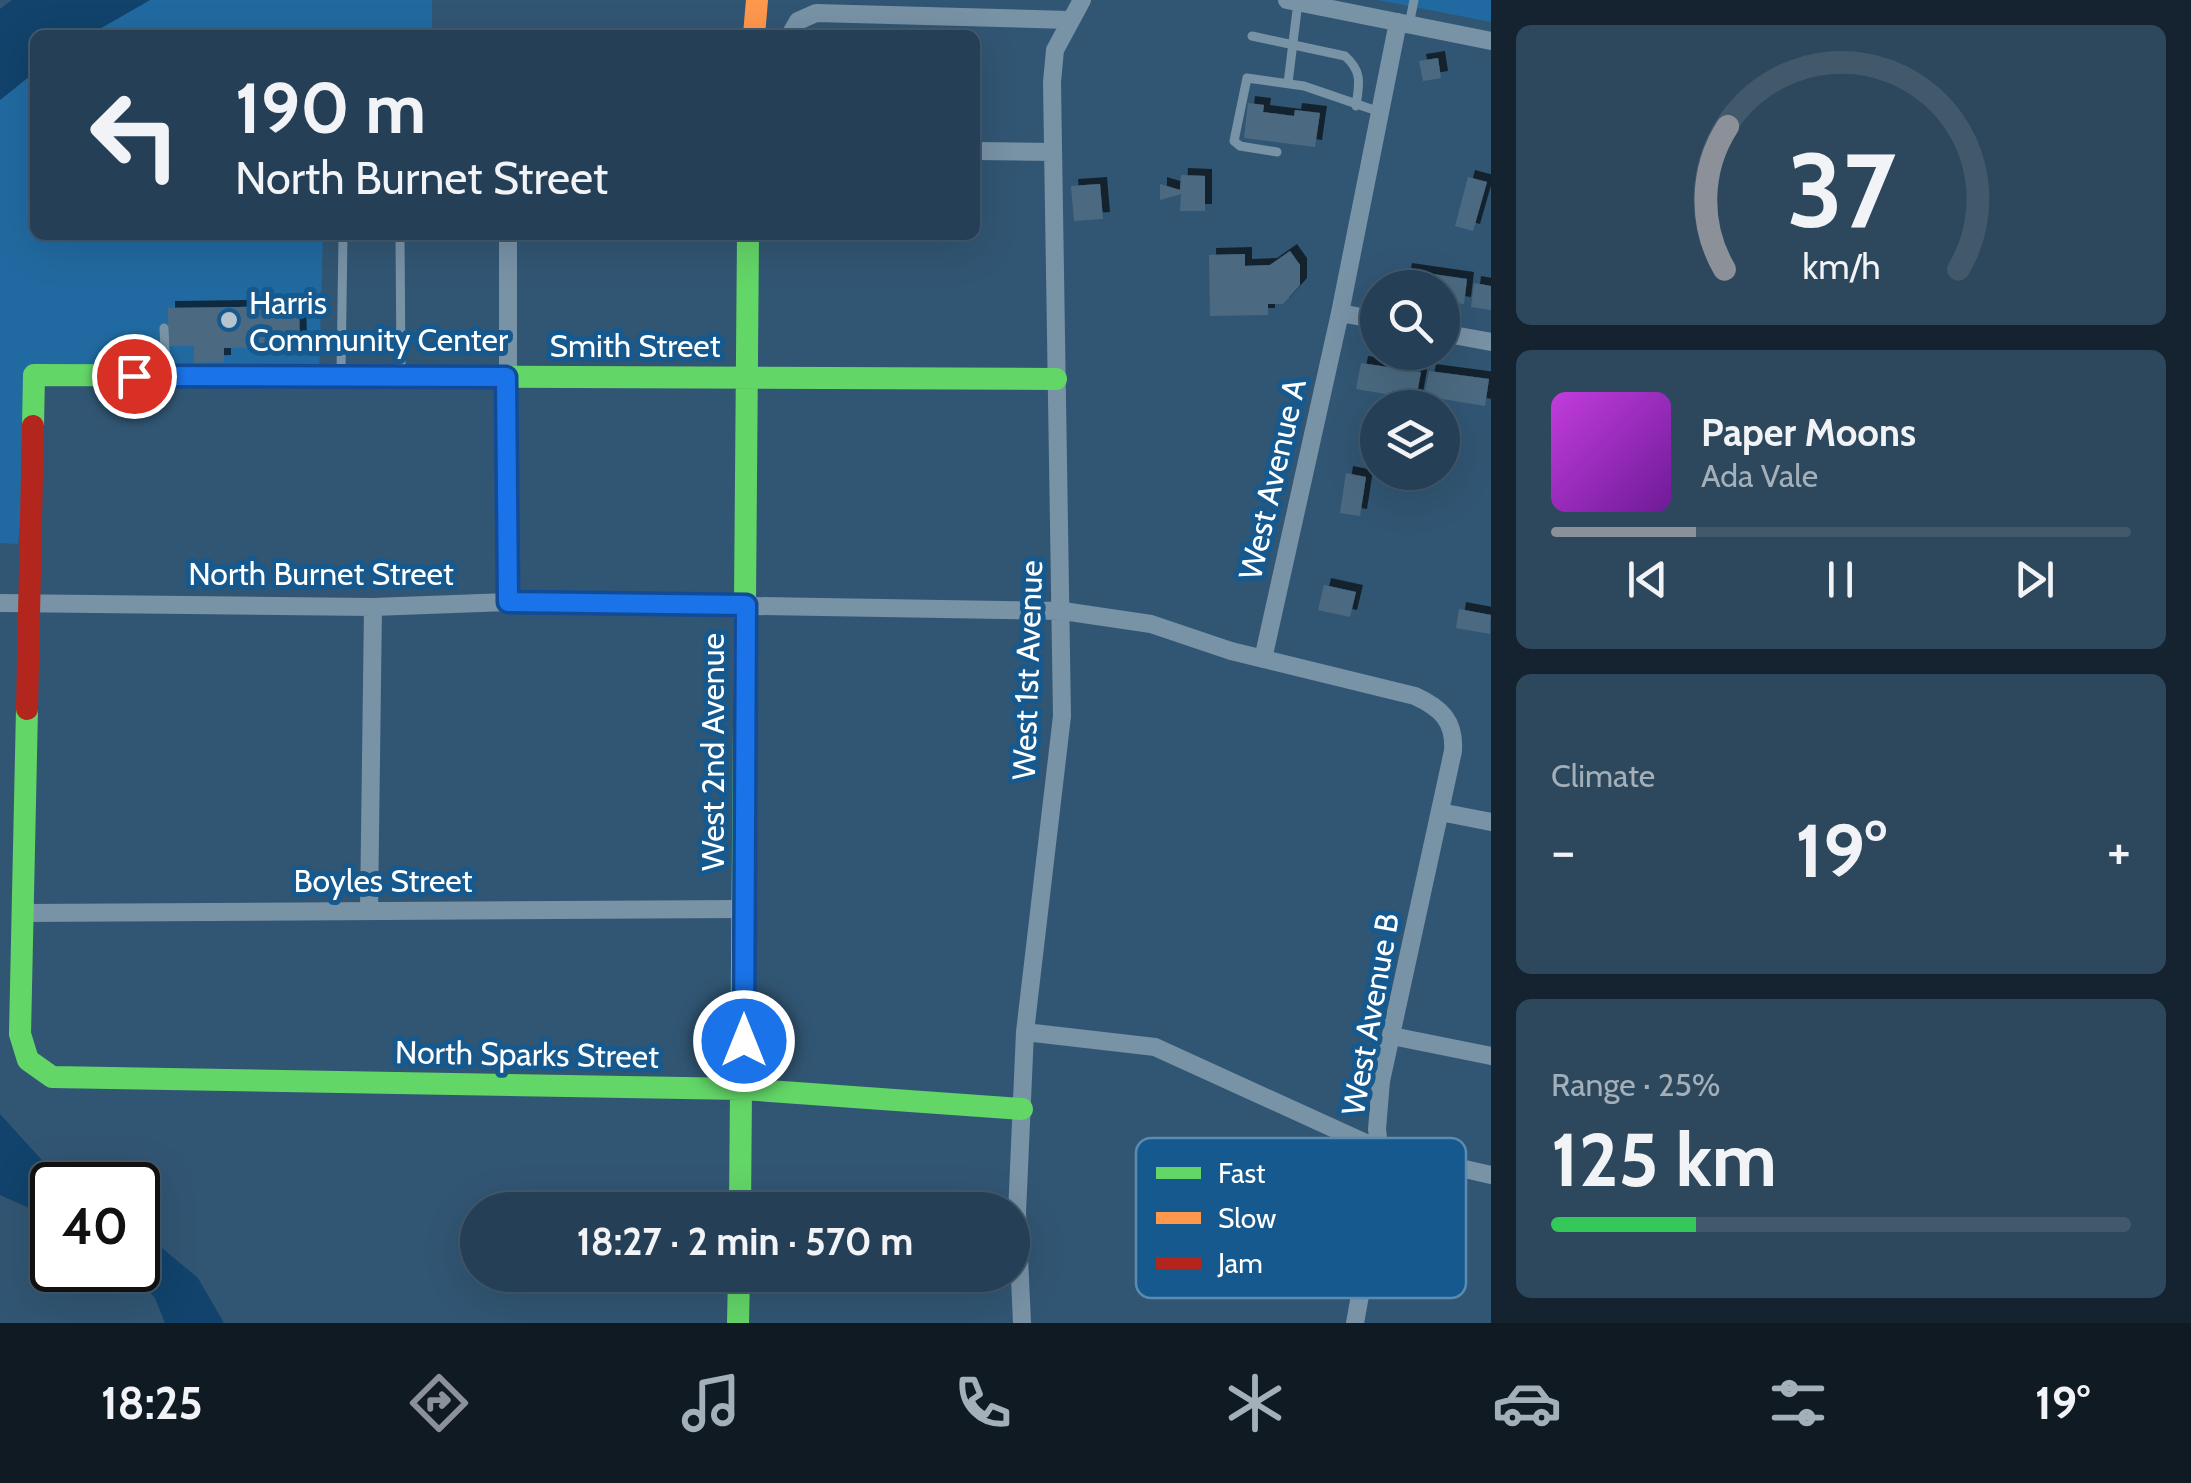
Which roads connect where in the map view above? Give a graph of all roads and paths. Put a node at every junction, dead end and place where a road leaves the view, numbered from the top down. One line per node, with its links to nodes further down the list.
1 (756, 0): 7 (street)
2 (1082, 0): 5 (street, West 1st Avenue)
3 (1414, 0): 6 (lane)
4 (1293, 1): 6 (street); 11 (lane)
5 (1069, 20): 8 (street); 16 (street, West 1st Avenue)
6 (1403, 24): 10 (street); 14 (street, West Avenue A)
7 (754, 30)
8 (793, 30)
9 (1252, 36): 11 (lane)
10 (1491, 41)
11 (1292, 44): 12 (lane); 13 (lane)
12 (1288, 84): 13 (lane); 17 (lane)
13 (1356, 106): 14 (lane)
14 (1380, 112): 22 (street, West Avenue A)
15 (980, 151): 16 (street)
16 (1053, 152): 32 (street, West 1st Avenue)
17 (1277, 152)
18 (343, 240): 28 (lane)
19 (400, 240): 29 (lane)
20 (508, 240): 30 (street)
21 (748, 240): 31 (street, West 2nd Avenue)
22 (1340, 313): 23 (street); 39 (street, West Avenue A)
23 (1360, 317)
24 (164, 328): 27 (lane)
25 (1460, 336): 26 (street)
26 (1491, 342)
27 (166, 376): 28 (street, Smith Street); 35 (street, Smith Street)
28 (341, 376): 29 (street, Smith Street)
29 (401, 377): 30 (street, Smith Street)
30 (506, 377): 31 (street, Smith Street); 34 (street)
31 (747, 378): 32 (street, Smith Street); 36 (street, West 2nd Avenue)
32 (1056, 378): 38 (street, West 1st Avenue)
33 (0, 602): 35 (street, North Burnet Street)
34 (508, 602): 36 (street, North Burnet Street); 37 (street, North Burnet Street)
35 (30, 604): 37 (street, North Burnet Street); 45 (street)
36 (746, 605): 38 (street, North Burnet Street); 43 (street, West 2nd Avenue)
37 (373, 607): 44 (street)
38 (1062, 611): 39 (street, North Burnet Street); 46 (street, West 1st Avenue)
39 (1263, 659): 40 (street, North Burnet Street)
40 (1447, 717): 41 (street, West Avenue B)
41 (1440, 812): 42 (street); 47 (street, West Avenue B)
42 (1491, 822)
43 (744, 909): 44 (street, Boyles Street); 49 (street, West 2nd Avenue)
44 (368, 910): 45 (street, Boyles Street)
45 (22, 912): 49 (street, North Sparks Street)
46 (1025, 1032): 50 (street, West 1st Avenue); 51 (street)
47 (1392, 1036): 48 (street); 52 (street, West Avenue B)
48 (1491, 1056)
49 (742, 1090): 50 (street, North Sparks Street); 55 (street, West 2nd Avenue)
50 (1022, 1109): 59 (street, West 1st Avenue)
51 (1355, 1138)
52 (1380, 1138)
53 (1466, 1169): 54 (street)
54 (1491, 1175)
55 (740, 1192)
56 (739, 1292): 58 (street)
57 (1359, 1298): 60 (street, West Avenue B)
58 (738, 1323)
59 (1022, 1323)
60 (1354, 1323)

